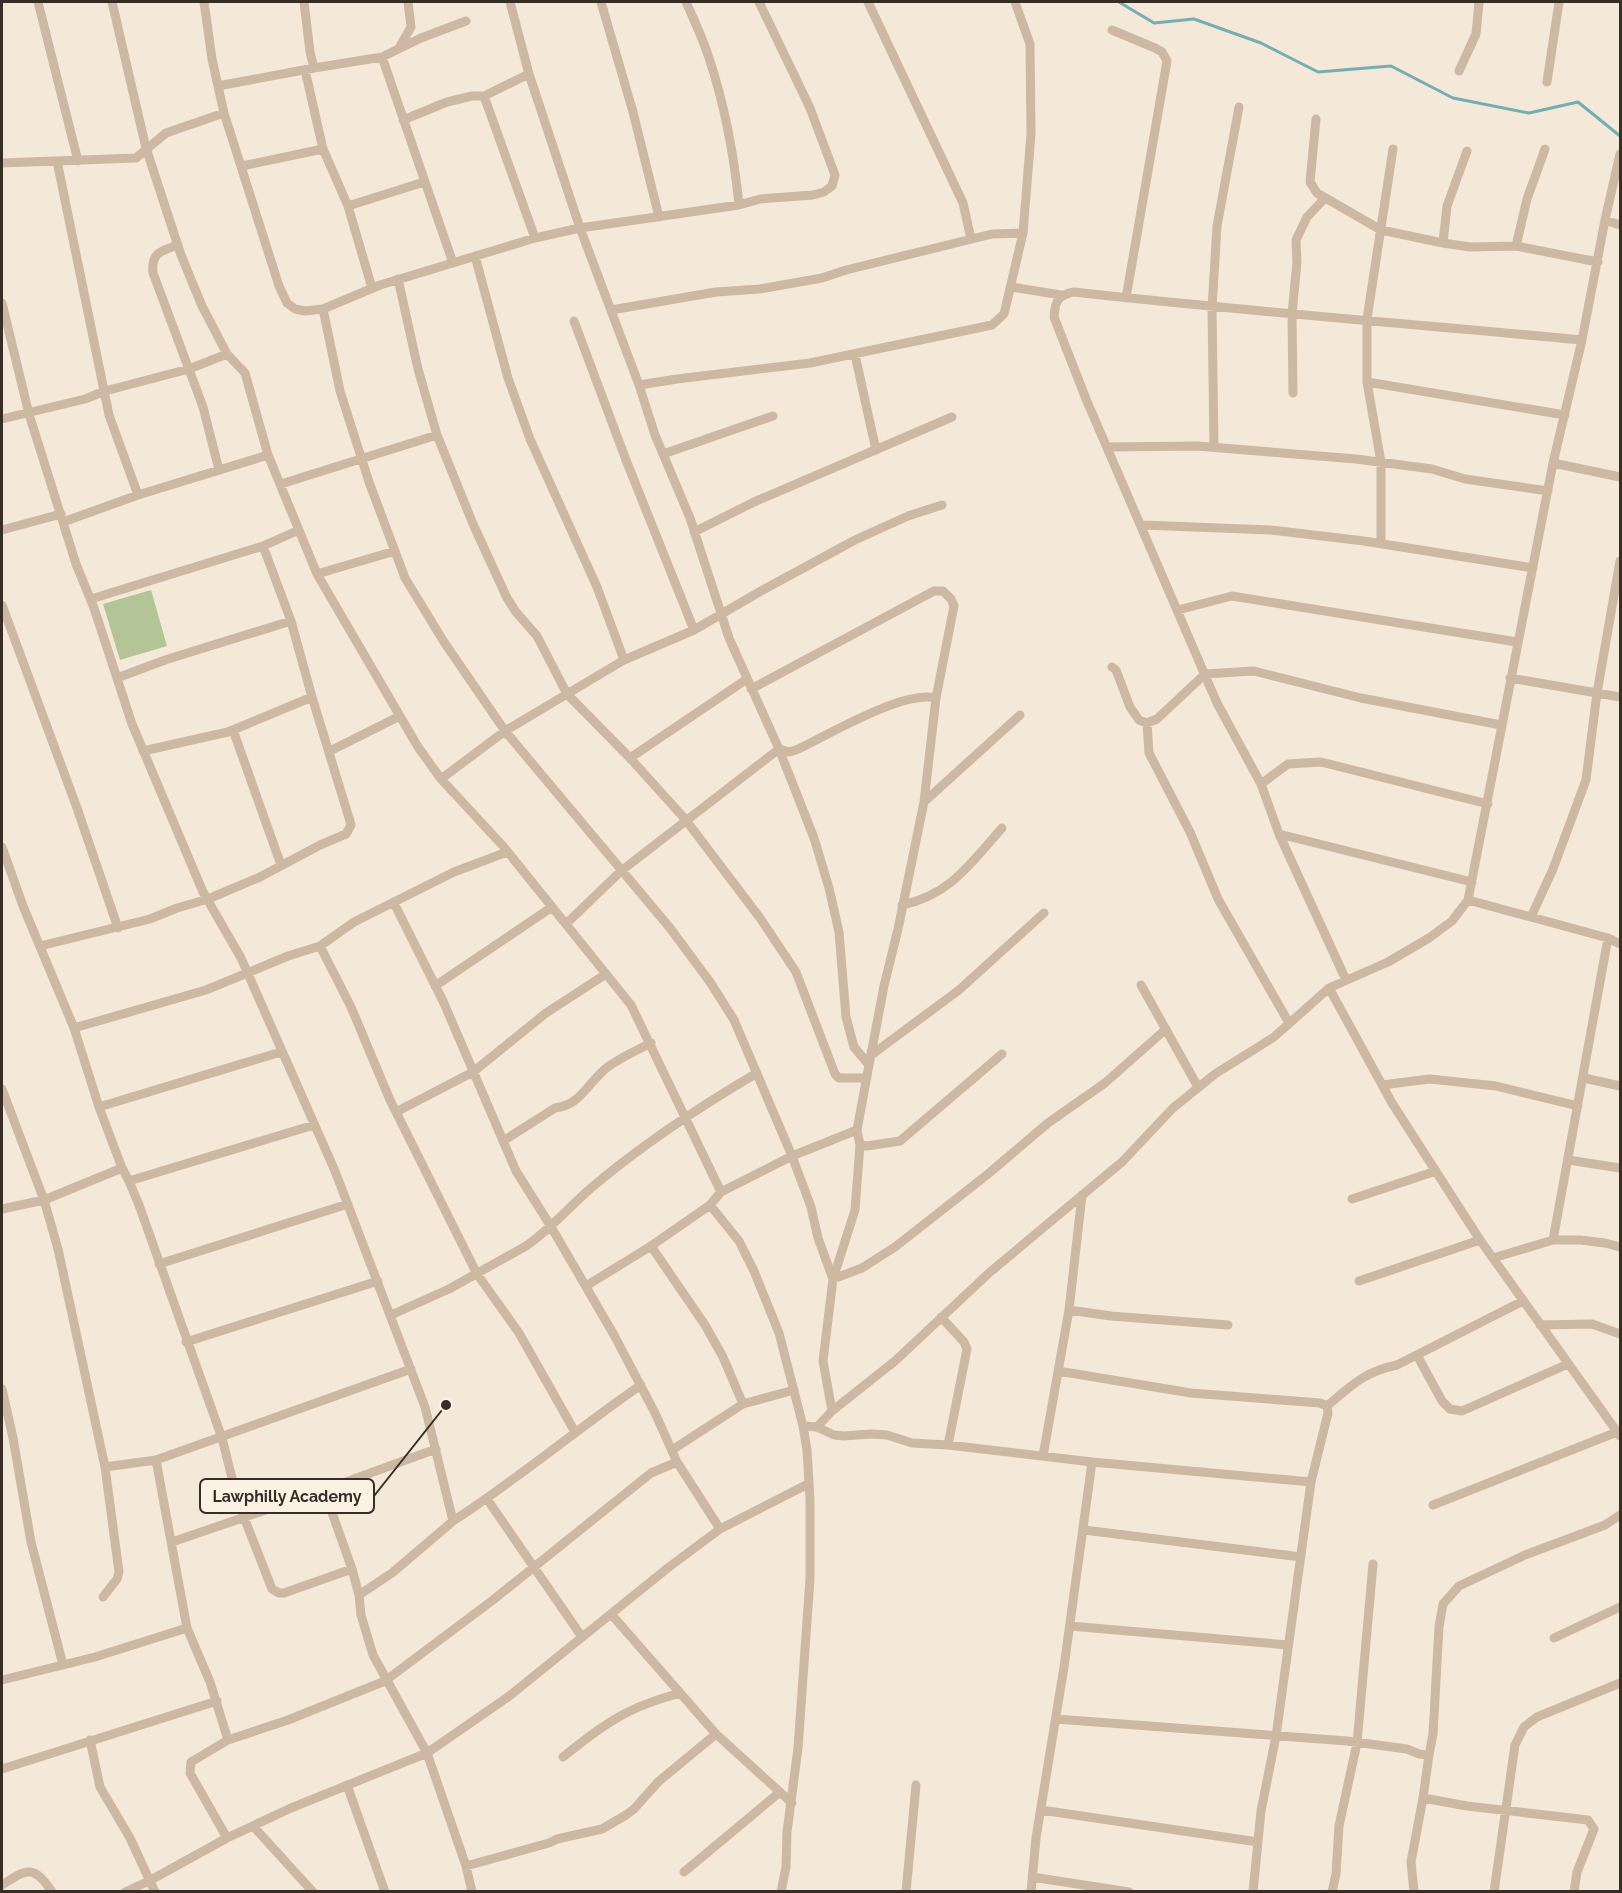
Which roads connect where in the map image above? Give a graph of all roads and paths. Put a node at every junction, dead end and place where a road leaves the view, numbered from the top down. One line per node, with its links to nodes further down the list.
1 (38, 2): 36 (street)
2 (112, 2): 30 (street)
3 (204, 2): 24 (street)
4 (304, 2): 20 (street)
5 (408, 2): 15 (street)
6 (510, 2): 22 (street)
7 (601, 2): 44 (street)
8 (686, 2): 42 (street)
9 (759, 2): 42 (street)
10 (868, 2): 51 (street)
11 (1015, 2): 49 (street)
12 (1479, 2): 21 (street)
13 (1559, 2): 23 (street)
14 (466, 21): 17 (street)
15 (411, 27): 17 (street); 18 (street)
16 (1112, 30): 62 (street)
17 (421, 38): 18 (street)
18 (399, 48): 19 (street)
19 (382, 57): 20 (street); 29 (street)
20 (309, 69): 24 (street); 31 (street)
21 (1459, 71)
22 (529, 74): 25 (street); 47 (street)
23 (1547, 82)
24 (218, 86): 27 (street)
25 (484, 96): 29 (street); 50 (street)
26 (1239, 107): 64 (street)
27 (224, 112): 30 (street); 39 (street)
28 (1316, 119): 41 (street)
29 (403, 120): 40 (street)
30 (146, 148): 36 (street); 53 (street)
31 (323, 149): 39 (street); 43 (street)
32 (1393, 149): 48 (street)
33 (1545, 149): 54 (street)
34 (1467, 151): 52 (street)
35 (1620, 154): 45 (street)
36 (78, 161): 37 (street)
37 (57, 162): 38 (street); 76 (street)
38 (2, 163)
39 (243, 166): 65 (street)
40 (424, 182): 43 (street); 57 (street)
41 (1325, 198): 48 (street); 67 (street)
42 (739, 204): 44 (street)
43 (348, 206): 60 (street)
44 (659, 217): 47 (street)
45 (1605, 220): 46 (street); 56 (street)
46 (1620, 225)
47 (580, 228): 50 (street); 66 (street)
48 (1381, 230): 52 (street); 68 (street)
49 (1023, 233): 51 (street); 59 (street)
50 (535, 238): 55 (street)
51 (971, 239): 66 (street)
52 (1443, 243): 54 (street)
53 (178, 245): 71 (street); 73 (street)
54 (1516, 246): 56 (street)
55 (475, 256): 57 (street); 116 (street)
56 (1598, 262): 70 (street)
57 (453, 263): 58 (street)
58 (398, 279): 60 (street); 83 (street)
59 (1011, 287): 61 (street); 72 (street)
60 (372, 288): 65 (street)
61 (1061, 295): 62 (street); 84 (street)
62 (1126, 298): 64 (street)
63 (2, 303): 78 (street)
64 (1212, 308): 67 (street); 85 (street)
65 (323, 309): 89 (street)
66 (611, 310): 75 (street)
67 (1292, 314): 68 (street); 77 (street)
68 (1367, 319): 70 (street); 74 (street)
69 (574, 321): 114 (street)
70 (1582, 340): 79 (street)
71 (227, 354): 73 (street); 88 (street)
72 (855, 355): 75 (street); 86 (street)
73 (189, 369): 76 (street); 92 (street)
74 (1367, 382): 79 (street); 90 (street)
75 (639, 385): 87 (street)
76 (105, 392): 78 (street); 96 (street)
77 (1293, 393)
78 (28, 414): 82 (street); 98 (street)
79 (1564, 415): 91 (street)
80 (773, 416): 87 (street)
81 (952, 417): 86 (street)
82 (2, 419)
83 (437, 435): 89 (street); 124 (street)
84 (1108, 447): 85 (street); 99 (street)
85 (1214, 447): 90 (street)
86 (876, 450): 102 (street)
87 (663, 454): 102 (street)
88 (268, 455): 92 (street); 94 (street)
89 (361, 460): 94 (street); 105 (street)
90 (1381, 462): 95 (street); 103 (street)
91 (1553, 463): 93 (street); 95 (street)
92 (219, 470): 96 (street)
93 (1620, 477)
94 (281, 484): 101 (street)
95 (1548, 491): 107 (street)
96 (138, 495): 98 (street)
97 (942, 505): 112 (street)
98 (62, 518): 100 (street); 109 (street)
99 (1142, 525): 103 (street); 111 (street)
100 (2, 530)
101 (298, 530): 104 (street); 108 (street)
102 (694, 532): 112 (street)
103 (1381, 543): 107 (street)
104 (263, 546): 109 (street); 113 (street)
105 (395, 551): 108 (street); 133 (street)
106 (1620, 561): 123 (street)
107 (1533, 568): 115 (street)
108 (317, 574): 129 (street)
109 (91, 599): 119 (street)
110 (2, 605): 158 (street)
111 (1178, 610): 115 (street); 118 (street)
112 (721, 615): 114 (street); 121 (street)
113 (291, 621): 119 (street); 125 (street)
114 (694, 630): 116 (street)
115 (1517, 642): 120 (street)
116 (624, 660): 124 (street)
117 (1112, 667): 130 (street)
118 (1205, 675): 130 (street); 131 (street); 139 (street)
119 (117, 678): 135 (street)
120 (1510, 678): 123 (street); 131 (street)
121 (747, 679): 122 (street); 137 (street)
122 (751, 689): 127 (street); 134 (street)
123 (1597, 693): 126 (street); 156 (street)
124 (567, 694): 133 (street); 137 (street)
125 (312, 697): 132 (street); 136 (street)
126 (1620, 697)
127 (936, 698): 134 (street); 140 (street)
128 (1020, 715): 140 (street)
129 (400, 716): 136 (street); 138 (street)
130 (1147, 723): 169 (street)
131 (1501, 725): 141 (street)
132 (233, 730): 135 (street); 147 (street)
133 (505, 731): 138 (street); 148 (street)
134 (779, 749): 142 (street); 175 (street)
135 (143, 751): 150 (street)
136 (330, 751): 147 (street)
137 (630, 758): 142 (street)
138 (441, 779): 146 (street)
139 (1260, 784): 141 (street); 144 (street)
140 (924, 802): 153 (street)
141 (1488, 804): 149 (street)
142 (685, 819): 148 (street); 178 (street)
143 (1002, 828): 153 (street)
144 (1279, 834): 149 (street); 165 (street)
145 (2, 847): 161 (street)
146 (507, 852): 152 (street); 154 (street)
147 (281, 865): 150 (street)
148 (621, 871): 157 (street); 177 (street)
149 (1472, 882): 151 (street)
150 (208, 899): 158 (street); 163 (street)
151 (1468, 900): 156 (street); 165 (street)
152 (394, 903): 162 (street); 167 (street)
153 (902, 905): 175 (street)
154 (552, 907): 157 (street); 167 (street)
155 (1044, 913): 175 (street)
156 (1531, 917): 159 (street)
157 (566, 924): 164 (street)
158 (118, 927): 161 (street)
159 (1608, 938): 160 (street); 179 (street)
160 (1620, 944)
161 (40, 946): 170 (street)
162 (320, 946): 163 (street); 186 (street)
163 (246, 973): 170 (street); 173 (street)
164 (606, 974): 172 (street); 176 (street)
165 (1346, 980): 168 (street)
166 (1141, 985): 171 (street)
167 (435, 986): 176 (street)
168 (1329, 988): 169 (street); 180 (street)
169 (1289, 1023): 182 (street)
170 (74, 1028): 185 (street)
171 (1166, 1029): 182 (street); 213 (street)
172 (651, 1043): 187 (street); 190 (street)
173 (281, 1052): 185 (street); 188 (street)
174 (1002, 1054): 191 (street)
175 (870, 1061): 178 (street)
176 (473, 1072): 186 (street); 190 (street)
177 (757, 1073): 187 (street); 192 (street)
178 (867, 1078): 189 (street)
179 (1584, 1078): 181 (street); 184 (street)
180 (1382, 1084): 184 (street); 196 (street)
181 (1620, 1086)
182 (1198, 1088): 199 (street)
183 (2, 1089): 201 (street)
184 (1578, 1106): 193 (street)
185 (99, 1107): 194 (street)
186 (396, 1112): 212 (street)
187 (686, 1116): 198 (street); 205 (street)
188 (314, 1125): 197 (street); 202 (street)
189 (857, 1130): 191 (street); 192 (street)
190 (503, 1141): 205 (street)
191 (860, 1145): 213 (street)
192 (792, 1156): 198 (street); 213 (street)
193 (1568, 1160): 195 (street); 207 (street)
194 (122, 1168): 197 (street); 201 (street)
195 (1620, 1168)
196 (1436, 1171): 200 (street); 206 (street)
197 (129, 1181): 211 (street)
198 (721, 1192): 203 (street)
199 (1082, 1195): 218 (street); 220 (street)
200 (1352, 1199)
201 (44, 1200): 204 (street); 249 (street)
202 (348, 1204): 211 (street); 214 (street)
203 (710, 1205): 208 (street); 231 (street)
204 (2, 1209)
205 (550, 1225): 212 (street); 216 (street)
206 (1480, 1240): 210 (street); 215 (street)
207 (1553, 1240): 209 (street); 210 (street)
208 (651, 1246): 216 (street); 232 (street)
209 (1620, 1247)
210 (1493, 1258): 217 (street)
211 (159, 1264): 224 (street)
212 (477, 1274): 219 (street); 239 (street)
213 (832, 1279): 234 (street)
214 (378, 1281): 219 (street); 224 (street)
215 (1359, 1281)
216 (586, 1286): 229 (street)
217 (1523, 1301): 222 (street); 225 (street)
218 (1069, 1310): 221 (street); 228 (street)
219 (390, 1315): 227 (street)
220 (941, 1317): 234 (street); 242 (street)
221 (1228, 1325)
222 (1540, 1325): 223 (street); 226 (street)
223 (1620, 1334)
224 (186, 1342): 241 (street)
225 (1418, 1355): 226 (street); 233 (street)
226 (1568, 1364): 236 (street)
227 (411, 1369): 241 (street); 243 (street)
228 (1058, 1371): 233 (street); 245 (street)
229 (641, 1385): 239 (street); 244 (street)
230 (2, 1389): 274 (street)
231 (794, 1390): 232 (street); 237 (street)
232 (743, 1404): 244 (street)
233 (1327, 1406): 250 (street)
234 (832, 1411): 238 (street)
235 (1620, 1420): 236 (street)
236 (1609, 1421): 240 (street)
237 (803, 1426): 238 (street); 251 (street)
238 (817, 1426): 242 (street)
239 (574, 1432): 253 (street)
240 (1619, 1434): 254 (street)
241 (222, 1438): 246 (street); 256 (street)
242 (948, 1445): 245 (street)
243 (436, 1449): 252 (street); 257 (street)
244 (672, 1450): 247 (street)
245 (1043, 1456): 248 (street)
246 (156, 1460): 249 (street); 260 (street)
247 (677, 1461): 258 (street); 263 (street)
248 (1092, 1462): 250 (street); 259 (street)
249 (105, 1467): 266 (street)
250 (1311, 1482): 261 (street)
251 (808, 1484): 258 (street); 294 (street)
252 (324, 1490): 256 (street); 264 (street)
253 (487, 1500): 257 (street); 263 (street)
254 (1433, 1505)
255 (1620, 1515): 287 (street)
256 (244, 1519): 260 (street); 264 (street)
257 (453, 1521): 265 (street)
258 (720, 1529): 268 (street)
259 (1084, 1530): 261 (street); 269 (street)
260 (172, 1542): 270 (street)
261 (1300, 1557): 273 (street)
262 (1373, 1564): 285 (street)
263 (535, 1567): 271 (street); 276 (street)
264 (352, 1569): 265 (street)
265 (359, 1595): 276 (street)
266 (103, 1597)
267 (1620, 1607): 272 (street)
268 (611, 1614): 271 (street); 278 (street)
269 (1070, 1626): 273 (street); 280 (street)
270 (187, 1628): 274 (street); 279 (street)
271 (582, 1637): 286 (street)
272 (1554, 1638)
273 (1288, 1646): 282 (street)
274 (63, 1665): 275 (street)
275 (2, 1680)
276 (385, 1680): 284 (street); 286 (street)
277 (1620, 1683): 296 (street)
278 (680, 1693): 281 (street); 288 (street)
279 (217, 1701): 283 (street); 284 (street)
280 (1056, 1719): 282 (street); 295 (street)
281 (716, 1734): 292 (street); 300 (street)
282 (1276, 1736): 285 (street); 299 (street)
283 (90, 1740): 289 (street); 303 (street)
284 (228, 1740): 298 (street)
285 (1357, 1743): 287 (street); 316 (street)
286 (427, 1753): 290 (street); 300 (street)
287 (1429, 1755): 293 (street)
288 (563, 1757)
289 (2, 1769)
290 (346, 1785): 297 (street); 309 (street)
291 (916, 1785): 312 (street)
292 (780, 1792): 294 (street); 301 (street)
293 (1423, 1798): 296 (street); 317 (street)
294 (792, 1803): 311 (street)
295 (1041, 1810): 299 (street); 302 (street)
296 (1504, 1811): 318 (street); 319 (street)
297 (253, 1826): 298 (street); 305 (street)
298 (227, 1838): 303 (street)
299 (1258, 1842): 315 (street)
300 (466, 1866): 310 (street)
301 (684, 1872)
302 (1032, 1877): 313 (street); 314 (street)
303 (149, 1881): 307 (street); 308 (street)
304 (2, 1886): 306 (street)
305 (308, 1890)
306 (52, 1892)
307 (125, 1892)
308 (155, 1892)
309 (385, 1892)
310 (472, 1892)
311 (781, 1892)
312 (906, 1892)
313 (1031, 1892)
314 (1129, 1892)
315 (1253, 1892)
316 (1332, 1892)
317 (1414, 1892)
318 (1494, 1892)
319 (1574, 1892)

